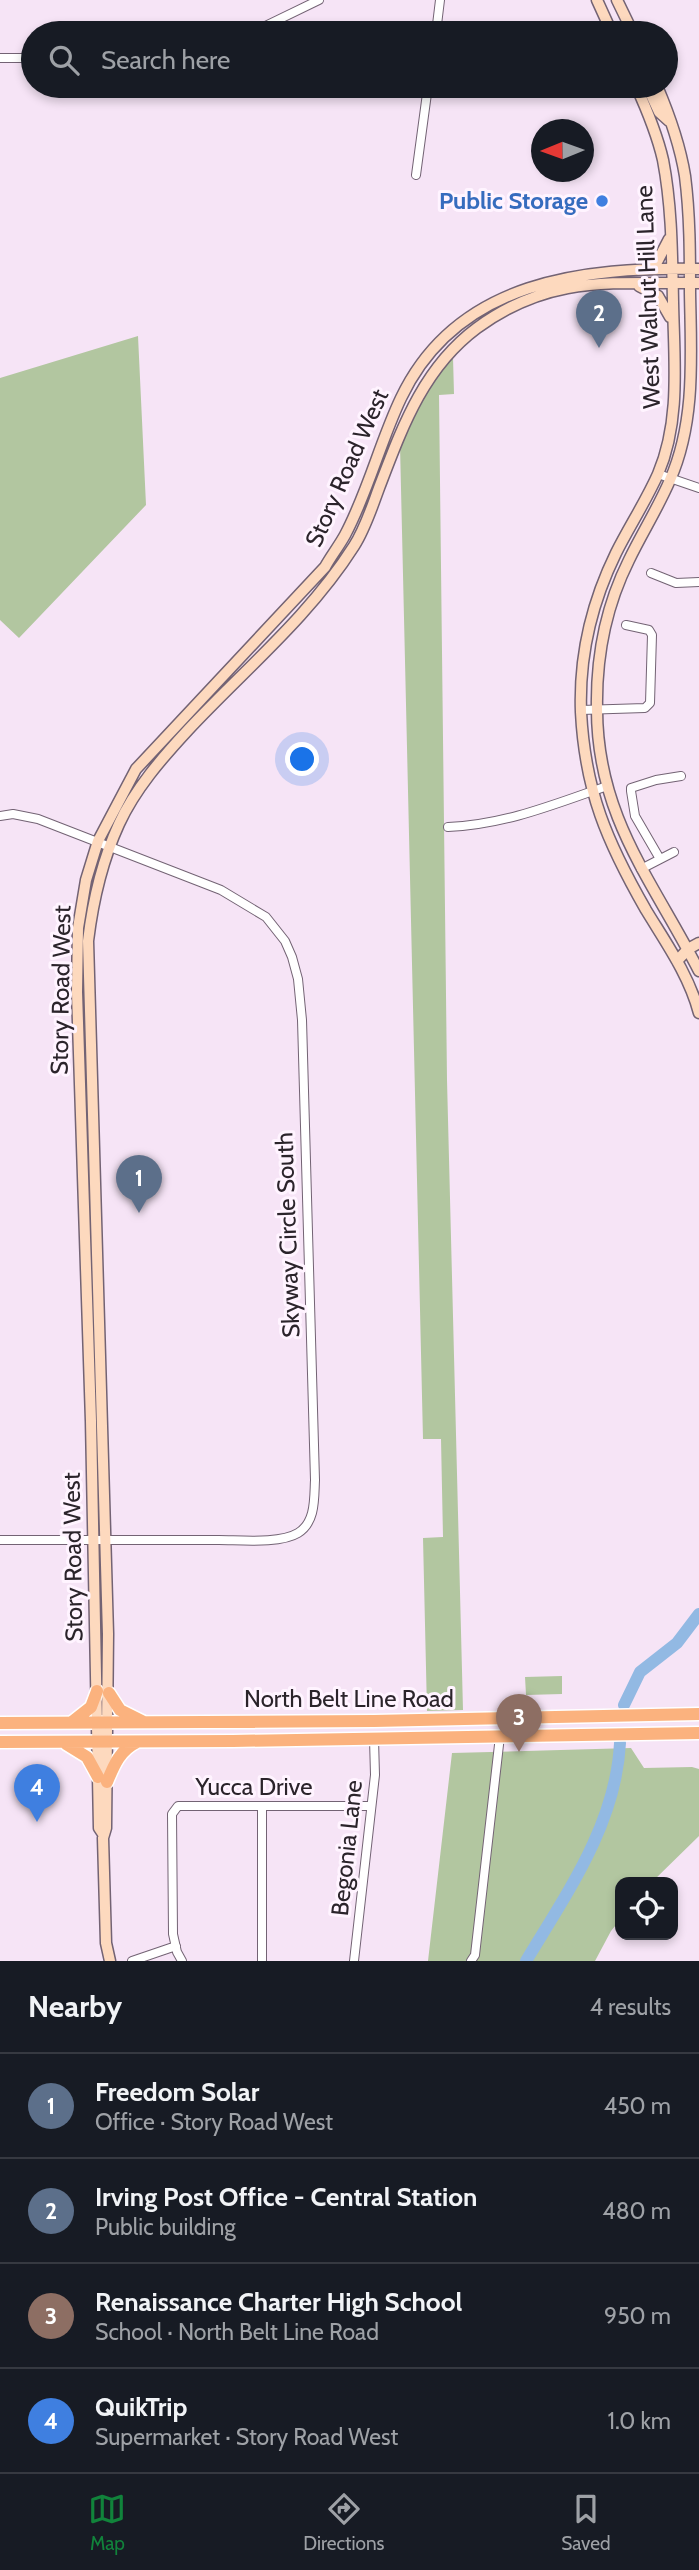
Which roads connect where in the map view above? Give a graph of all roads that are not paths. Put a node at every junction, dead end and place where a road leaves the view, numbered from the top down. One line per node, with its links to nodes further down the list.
1 (318, 0): 5 (street)
2 (440, 0): 6 (street)
3 (597, 0): 7 (street)
4 (617, 0): 8 (street)
5 (275, 21)
6 (437, 21)
7 (607, 21)
8 (627, 21)
9 (0, 58): 10 (street)
10 (21, 58)
11 (426, 98): 16 (street)
12 (642, 98): 17 (street, West Walnut Hill Lane)
13 (653, 98): 15 (street)
14 (661, 98): 15 (street, West Walnut Hill Lane)
15 (670, 121): 19 (street, West Walnut Hill Lane)
16 (416, 175)
17 (672, 230): 18 (street, West Walnut Hill Lane); 20 (street)
18 (672, 269): 19 (street, Story Road West); 20 (street, Story Road West); 23 (street, West Walnut Hill Lane)
19 (694, 269): 21 (street, West Walnut Hill Lane)
20 (641, 271): 24 (street, Story Road West)
21 (694, 283): 23 (street, Story Road West); 29 (street, West Walnut Hill Lane)
22 (633, 284): 23 (street, Story Road West); 24 (street, Story Road West); 25 (street)
23 (672, 284): 25 (street, West Walnut Hill Lane)
24 (521, 296): 26 (street, Story Road West); 27 (street, Story Road West)
25 (673, 325): 28 (street, West Walnut Hill Lane)
26 (401, 397): 27 (street); 43 (street, Story Road West)
27 (413, 404): 44 (street, Story Road West)
28 (658, 474): 29 (street); 31 (street, West Walnut Hill Lane)
29 (671, 480): 30 (street); 34 (street, West Walnut Hill Lane)
30 (699, 488)
31 (614, 559): 34 (street); 37 (street, West Walnut Hill Lane)
32 (651, 573): 33 (street)
33 (699, 582)
34 (608, 614): 36 (street, West Walnut Hill Lane)
35 (626, 625): 36 (street)
36 (597, 709): 37 (street); 39 (street, West Walnut Hill Lane)
37 (581, 710): 40 (street, West Walnut Hill Lane)
38 (681, 776): 46 (street)
39 (607, 786): 40 (street); 47 (street, West Walnut Hill Lane)
40 (592, 791): 42 (street); 50 (street, West Walnut Hill Lane)
41 (0, 817): 43 (street, Skyway Circle South)
42 (448, 827)
43 (99, 841): 44 (street, Skyway Circle South); 53 (street, Story Road West)
44 (110, 846): 52 (street, Story Road West); 57 (street, Skyway Circle South)
45 (674, 852): 46 (street)
46 (660, 859): 47 (street)
47 (641, 869): 49 (street, West Walnut Hill Lane)
48 (699, 943): 49 (street)
49 (688, 949): 50 (street); 51 (street, West Walnut Hill Lane)
50 (677, 961): 51 (street); 54 (street, West Walnut Hill Lane)
51 (697, 963)
52 (90, 1008): 53 (street); 55 (street, Story Road West)
53 (78, 1009): 56 (street, Story Road West)
54 (699, 1013)
55 (91, 1080): 56 (street); 57 (street, Story Road West)
56 (80, 1086): 57 (street, Story Road West)
57 (99, 1539): 58 (street, Skyway Circle South); 59 (street, Story Road West)
58 (0, 1540)
59 (103, 1692): 64 (main road); 65 (street, Story Road West); 66 (main road)
60 (699, 1714): 61 (main road, North Belt Line Road)
61 (648, 1715): 62 (main road, North Belt Line Road); 68 (main road)
62 (409, 1720): 66 (main road, North Belt Line Road); 70 (main road)
63 (0, 1723): 64 (main road, North Belt Line Road)
64 (71, 1723): 65 (main road, North Belt Line Road)
65 (103, 1723): 66 (main road, North Belt Line Road); 75 (street, Story Road West)
66 (145, 1723)
67 (699, 1732): 68 (main road, North Belt Line Road)
68 (648, 1734): 69 (main road, North Belt Line Road)
69 (500, 1736): 71 (main road, North Belt Line Road); 85 (street)
70 (354, 1739): 71 (main road, North Belt Line Road); 72 (main road, North Belt Line Road)
71 (374, 1739): 78 (street, Begonia Lane)
72 (138, 1741): 75 (main road, North Belt Line Road); 76 (main road)
73 (0, 1742): 74 (main road, North Belt Line Road)
74 (51, 1742): 75 (main road, North Belt Line Road); 76 (main road)
75 (103, 1742): 76 (street, Story Road West)
76 (103, 1779): 80 (street, Story Road West)
77 (262, 1806): 78 (street, Yucca Drive); 79 (street, Yucca Drive); 83 (street)
78 (371, 1806): 84 (street, Begonia Lane)
79 (176, 1946): 81 (street); 82 (street)
80 (110, 1961)
81 (132, 1961)
82 (182, 1961)
83 (262, 1961)
84 (354, 1961)
85 (471, 1961)

